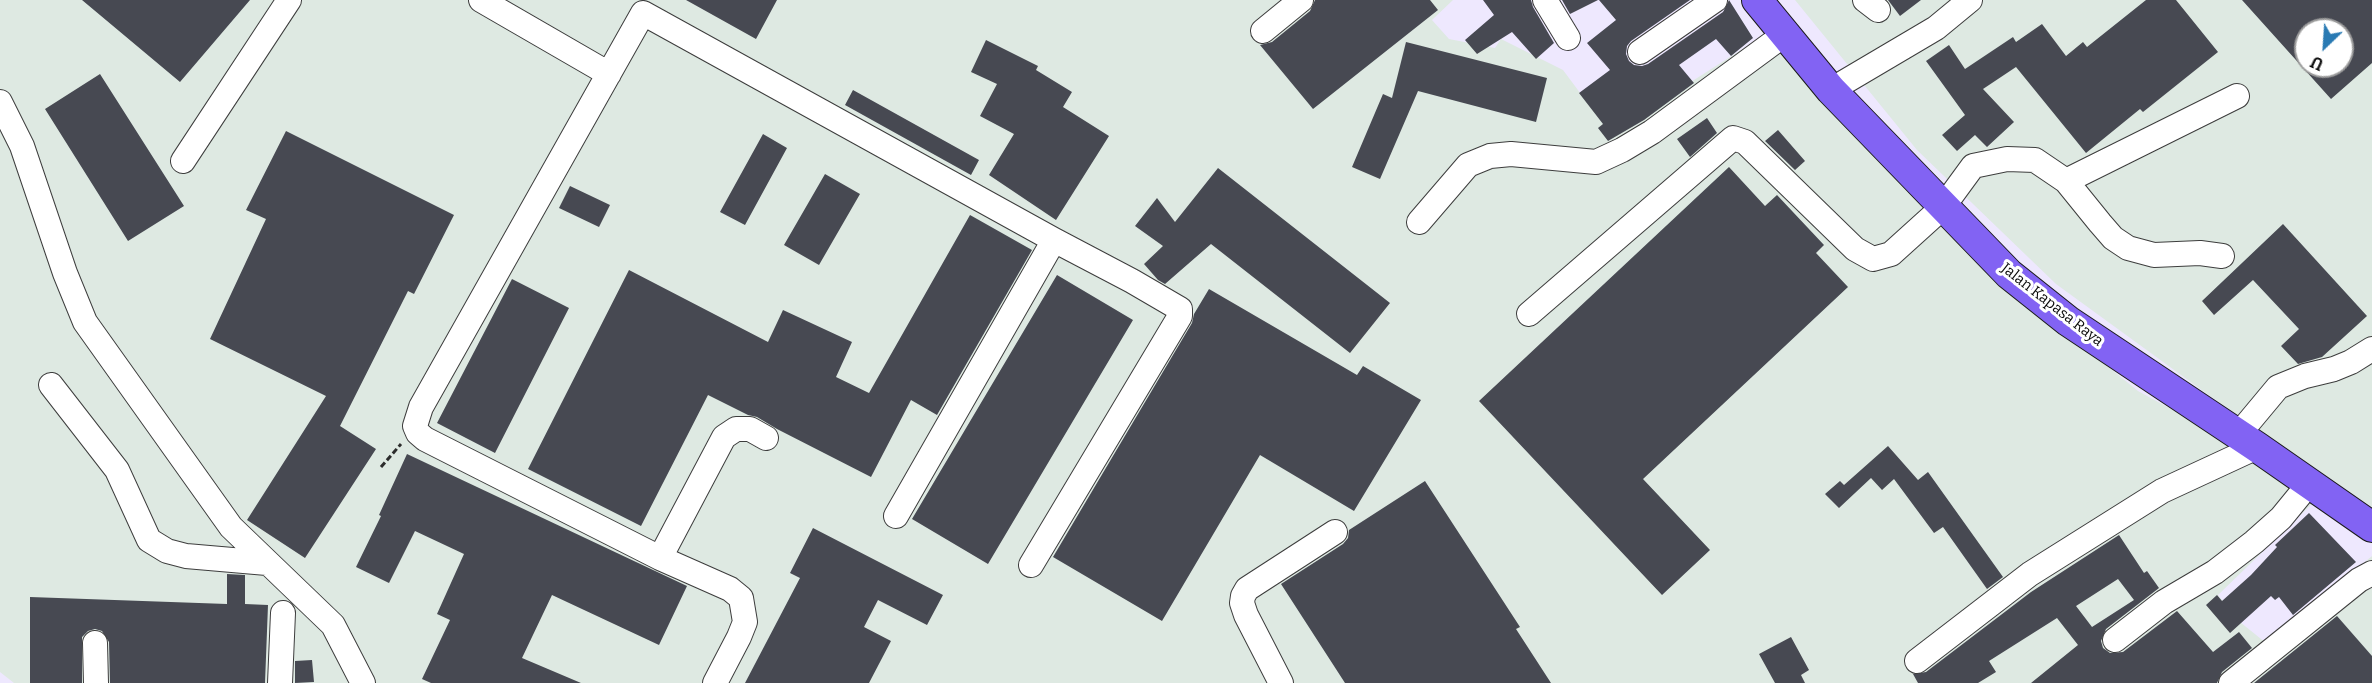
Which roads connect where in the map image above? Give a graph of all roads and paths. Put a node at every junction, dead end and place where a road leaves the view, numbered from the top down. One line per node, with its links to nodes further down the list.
1 (289, 0): 17 (street)
2 (481, 0): 13 (street)
3 (1301, 0): 9 (street)
4 (1545, 0): 11 (street)
5 (1715, 0): 12 (street)
6 (1970, 0): 14 (street)
7 (1761, 1): 10 (main road, Jalan Kapasa Raya)
8 (647, 7): 13 (street); 21 (street)
9 (1263, 31)
10 (1785, 34): 14 (main road, Jalan Kapasa Raya); 20 (street)
11 (1568, 38)
12 (1640, 52)
13 (609, 74): 26 (street)
14 (1831, 90): 19 (main road, Jalan Kapasa Raya)
15 (2238, 96): 18 (street)
16 (0, 102): 35 (street)
17 (183, 160)
18 (2066, 181): 19 (street); 22 (street)
19 (1943, 207): 23 (street); 28 (main road, Jalan Kapasa Raya)
20 (1419, 222)
21 (1054, 240): 31 (street); 36 (street)
22 (2222, 256)
23 (1529, 314)
24 (2372, 349): 28 (street)
25 (51, 385): 35 (street)
26 (415, 426): 29 (path); 34 (street)
27 (766, 438): 34 (street)
28 (2248, 441): 30 (main road, Jalan Kapasa Raya); 41 (street)
29 (381, 467)
30 (2308, 485): 32 (main road, Jalan Kapasa Raya); 39 (street)
31 (896, 516)
32 (2372, 527)
33 (1335, 532): 46 (street)
34 (660, 558): 45 (street)
35 (267, 562): 44 (street)
36 (1031, 565)
37 (2372, 573): 47 (street)
38 (283, 613): 43 (street)
39 (2115, 640)
40 (95, 643): 42 (street)
41 (1917, 661)
42 (96, 683)
43 (280, 683)
44 (363, 683)
45 (715, 683)
46 (1281, 683)
47 (2231, 683)

